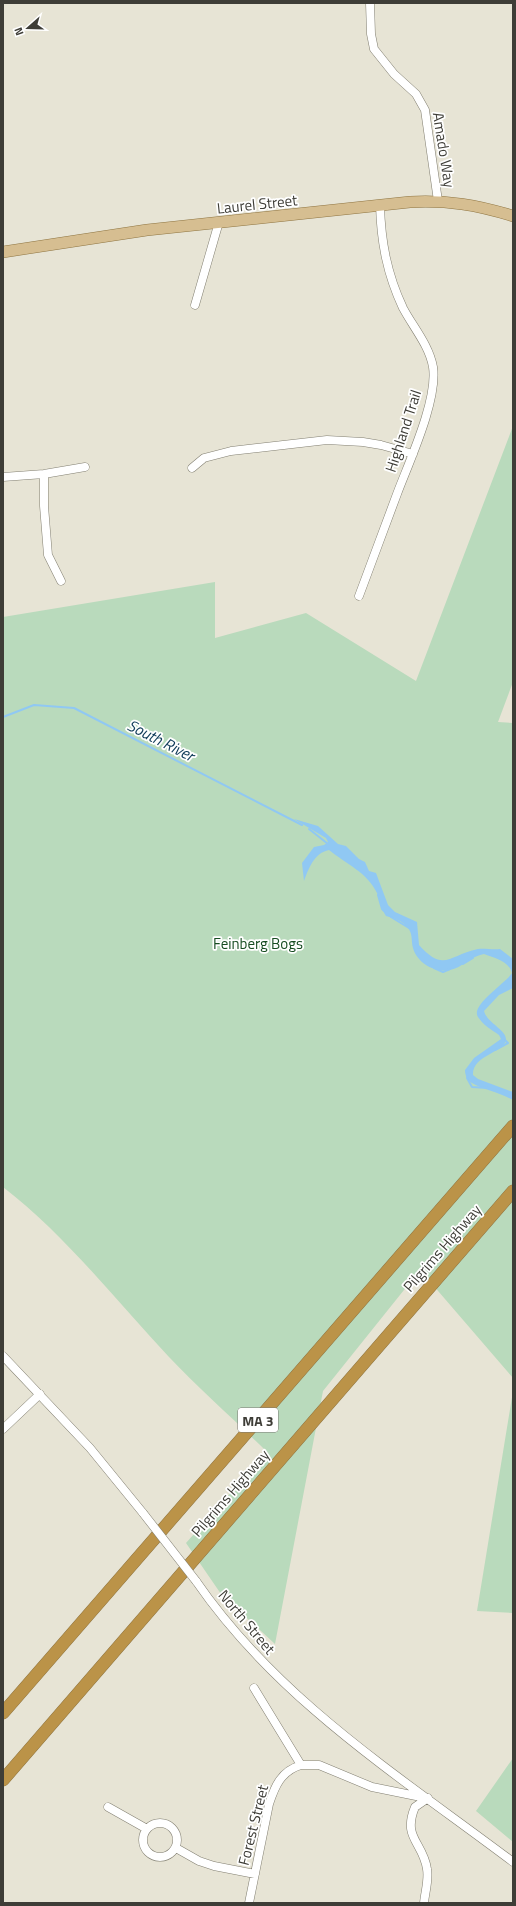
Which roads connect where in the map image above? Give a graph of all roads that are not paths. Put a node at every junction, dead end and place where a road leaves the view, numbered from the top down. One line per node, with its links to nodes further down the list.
1 (370, 3): 2 (street, Amado Way)
2 (438, 201): 3 (main road, Laurel Street); 4 (main road, Laurel Street)
3 (380, 205): 5 (main road, Laurel Street); 8 (street, Highland Trail)
4 (513, 216)
5 (219, 222): 6 (main road, Laurel Street); 7 (street)
6 (3, 252)
7 (195, 304)
8 (413, 454): 10 (street); 14 (street, Highland Trail)
9 (85, 467): 11 (street)
10 (192, 468)
11 (44, 474): 12 (street); 13 (street)
12 (3, 477)
13 (60, 582)
14 (359, 596)
15 (513, 1126): 21 (highway, Pilgrims Highway / MA 3)
16 (513, 1191): 23 (highway, Pilgrims Highway / MA 3)
17 (3, 1356): 18 (street, North Street)
18 (40, 1394): 19 (street); 24 (street, North Street, bridge)
19 (3, 1429)
20 (254, 1688): 22 (street)
21 (3, 1714)
22 (301, 1765): 24 (street); 29 (street, Forest Street)
23 (3, 1780)
24 (428, 1798): 28 (street, North Street); 31 (street)
25 (108, 1807): 26 (street)
26 (147, 1828): 27 (street); 27 (street)
27 (176, 1848): 29 (street)
28 (513, 1862)
29 (255, 1874): 30 (street, Forest Street)
30 (249, 1903)
31 (424, 1903)

